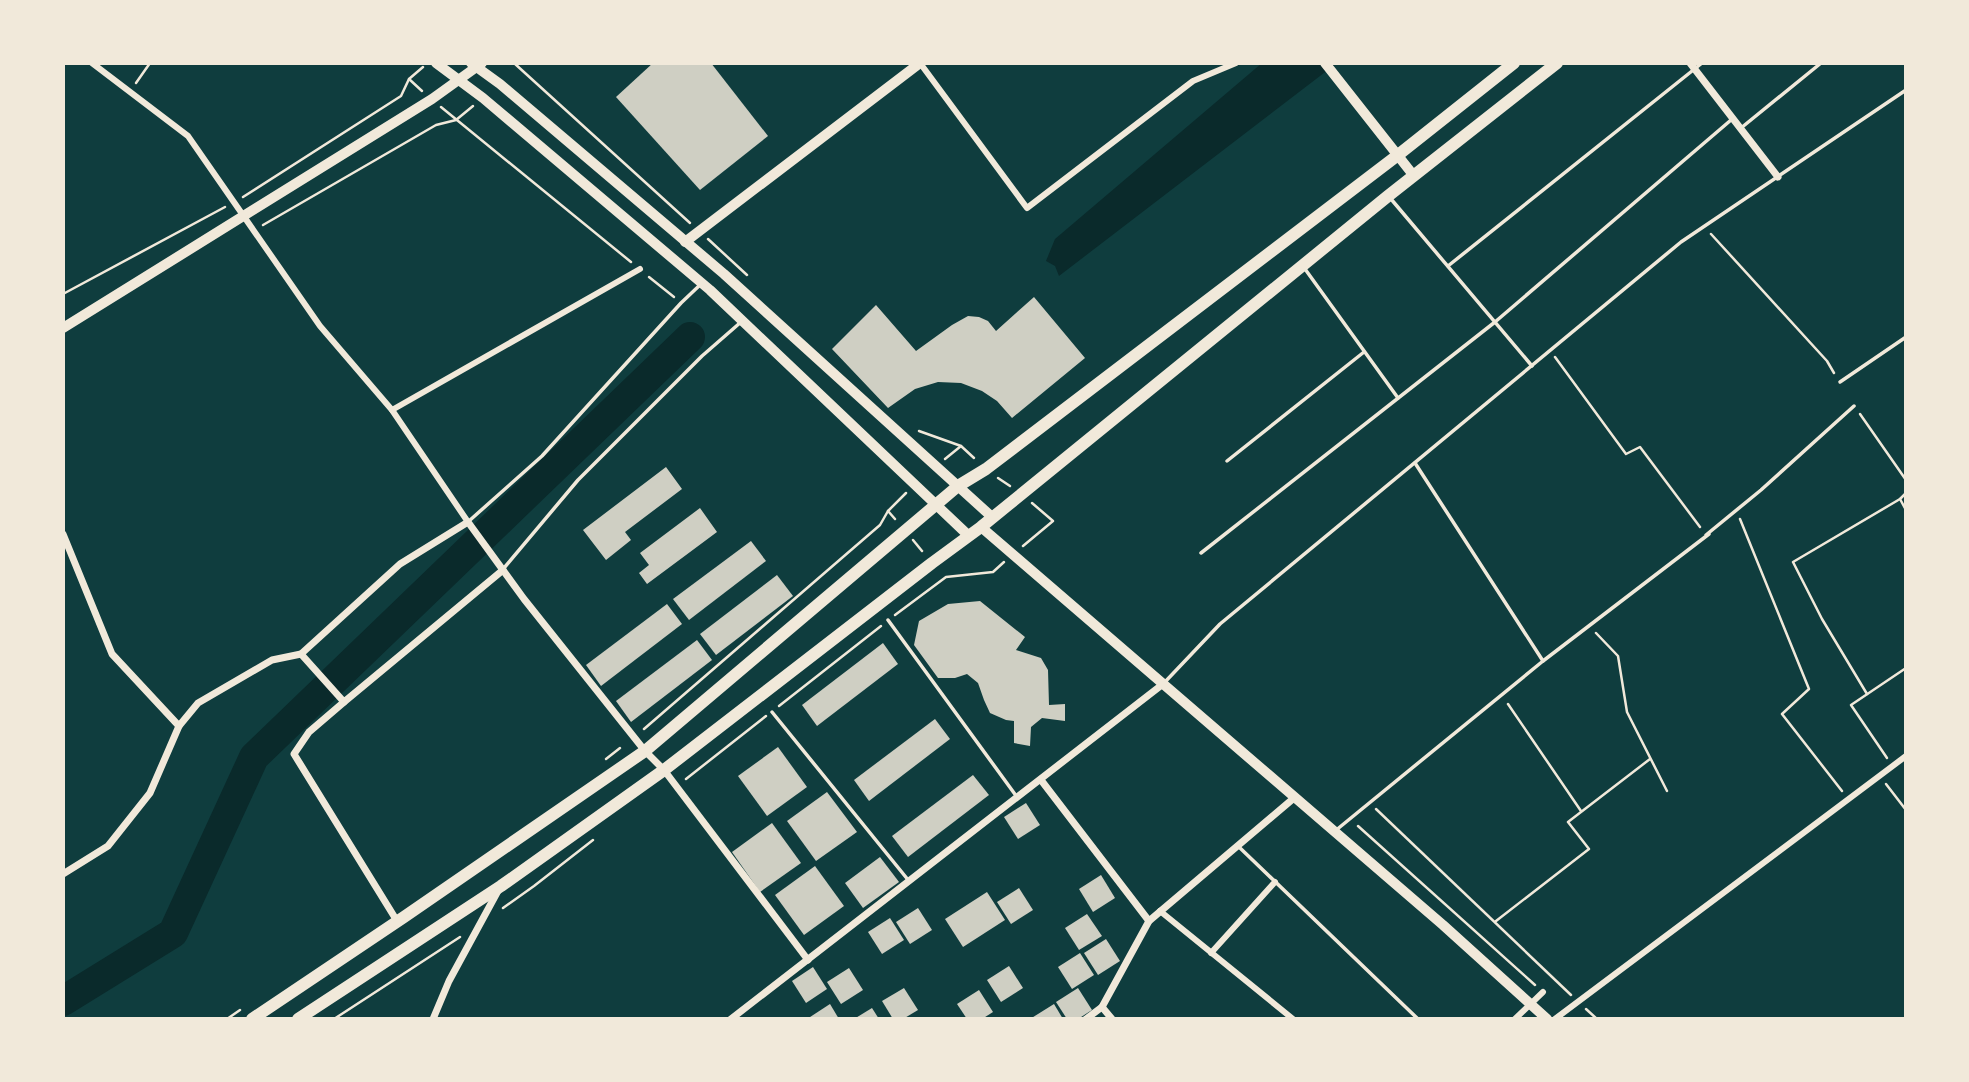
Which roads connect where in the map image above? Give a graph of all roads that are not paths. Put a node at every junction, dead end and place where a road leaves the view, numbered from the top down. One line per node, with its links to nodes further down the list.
1 (92, 63): 20 (street)
2 (436, 63): 12 (main road)
3 (920, 63): 4 (street); 21 (street)
4 (1236, 63)
5 (1325, 63): 16 (street)
6 (1514, 63): 16 (highway)
7 (1557, 63): 17 (highway)
8 (1702, 63): 11 (lane)
9 (1821, 63): 15 (lane)
10 (477, 64): 12 (street); 21 (main road)
11 (1692, 66): 14 (street); 23 (lane)
12 (458, 80): 20 (street); 25 (main road)
13 (1906, 90): 18 (lane)
14 (1733, 118): 15 (street); 27 (lane)
15 (1740, 128): 18 (street)
16 (1398, 155): 17 (street); 38 (highway)
17 (1414, 176): 19 (highway)
18 (1778, 177): 31 (lane)
19 (1388, 196): 22 (highway); 23 (lane)
20 (244, 215): 28 (street); 35 (street)
21 (685, 242): 38 (main road)
22 (1302, 266): 30 (lane); 40 (highway)
23 (1448, 266): 27 (lane)
24 (640, 269): 35 (street)
25 (707, 286): 26 (main road); 41 (lane)
26 (743, 320): 39 (main road); 46 (lane)
27 (1495, 322): 31 (lane); 33 (lane)
28 (63, 328)
29 (1906, 337): 32 (lane)
30 (1364, 352): 33 (lane); 36 (lane)
31 (1532, 366): 37 (lane)
32 (1840, 382)
33 (1398, 398): 45 (lane)
34 (1854, 406): 49 (lane)
35 (392, 410): 41 (street)
36 (1227, 461)
37 (1415, 463): 49 (lane); 50 (lane)
38 (958, 486): 39 (highway); 40 (main road)
39 (936, 504): 44 (main road); 54 (highway)
40 (992, 517): 42 (highway)
41 (468, 522): 46 (street); 48 (street)
42 (981, 527): 44 (highway); 50 (street)
43 (63, 534): 53 (street)
44 (969, 536): 56 (highway)
45 (1201, 552)
46 (503, 570): 51 (street); 54 (street)
47 (888, 620): 58 (lane)
48 (301, 654): 51 (street); 53 (street)
49 (1543, 662): 60 (lane)
50 (1163, 684): 57 (street); 59 (street)
51 (342, 699): 68 (street)
52 (772, 712): 63 (lane)
53 (179, 726): 62 (street)
54 (645, 751): 56 (street); 68 (highway)
55 (1906, 756): 84 (street)
56 (664, 770): 65 (highway); 70 (street)
57 (1041, 780): 58 (street); 67 (street)
58 (1017, 798): 63 (street)
59 (1294, 798): 60 (street); 61 (street)
60 (1334, 832): 72 (street)
61 (1237, 846): 64 (lane); 66 (street)
62 (63, 874)
63 (909, 881): 70 (street)
64 (1275, 882): 69 (street); 81 (lane)
65 (501, 886): 75 (highway); 76 (street)
66 (1160, 911): 67 (street); 69 (street)
67 (1149, 921): 73 (street)
68 (397, 922): 74 (highway)
69 (1212, 953): 80 (street)
70 (808, 960): 77 (street)
71 (1543, 992): 72 (street)
72 (1531, 1005): 82 (street); 83 (street)
73 (1101, 1007): 78 (street); 79 (street)
74 (252, 1019)
75 (298, 1019)
76 (433, 1019)
77 (731, 1019)
78 (1086, 1019)
79 (1112, 1019)
80 (1293, 1019)
81 (1418, 1019)
82 (1515, 1019)
83 (1547, 1019)
84 (1555, 1019)

